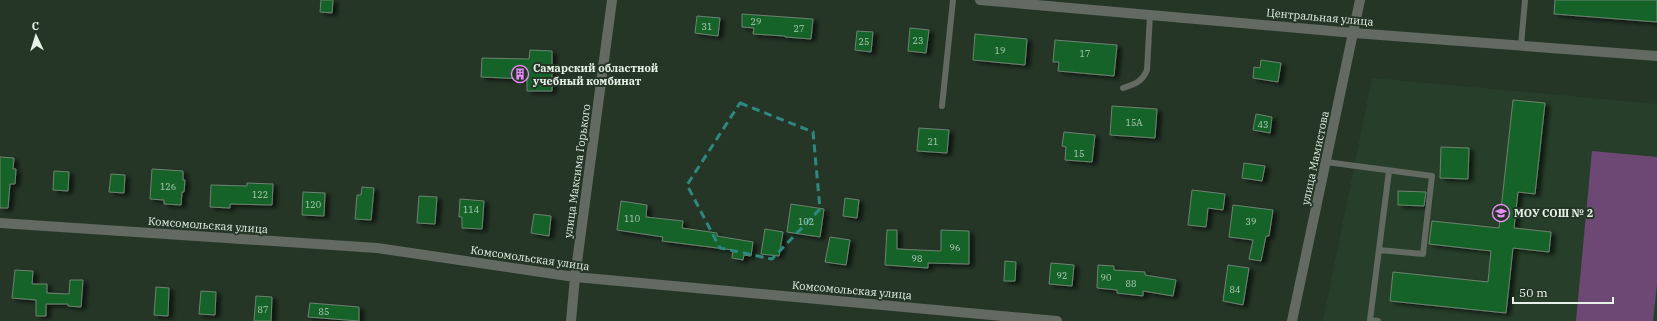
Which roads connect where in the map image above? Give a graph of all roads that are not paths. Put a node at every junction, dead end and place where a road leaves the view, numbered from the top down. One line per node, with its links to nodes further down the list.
1 (612, 0): 16 (street, улица Максима Горького)
2 (953, 0): 11 (lane)
3 (980, 0): 6 (street, Центральная улица)
4 (1360, 0): 7 (street, улица Мамистова)
5 (1525, 0): 8 (lane)
6 (1150, 15): 7 (street, Центральная улица); 10 (lane)
7 (1354, 33): 8 (street, Центральная улица); 12 (street, улица Мамистова)
8 (1521, 46): 9 (street, Центральная улица)
9 (1657, 56)
10 (1123, 88)
11 (942, 106)
12 (1326, 162): 13 (lane); 19 (street, улица Мамистова)
13 (1389, 171): 15 (lane); 15 (lane)
14 (0, 223): 16 (street, Комсомольская улица)
15 (1379, 250): 20 (lane)
16 (574, 277): 17 (street, улица Максима Горького); 18 (street, Комсомольская улица)
17 (571, 321)
18 (1058, 321)
19 (1292, 321)
20 (1378, 321)

